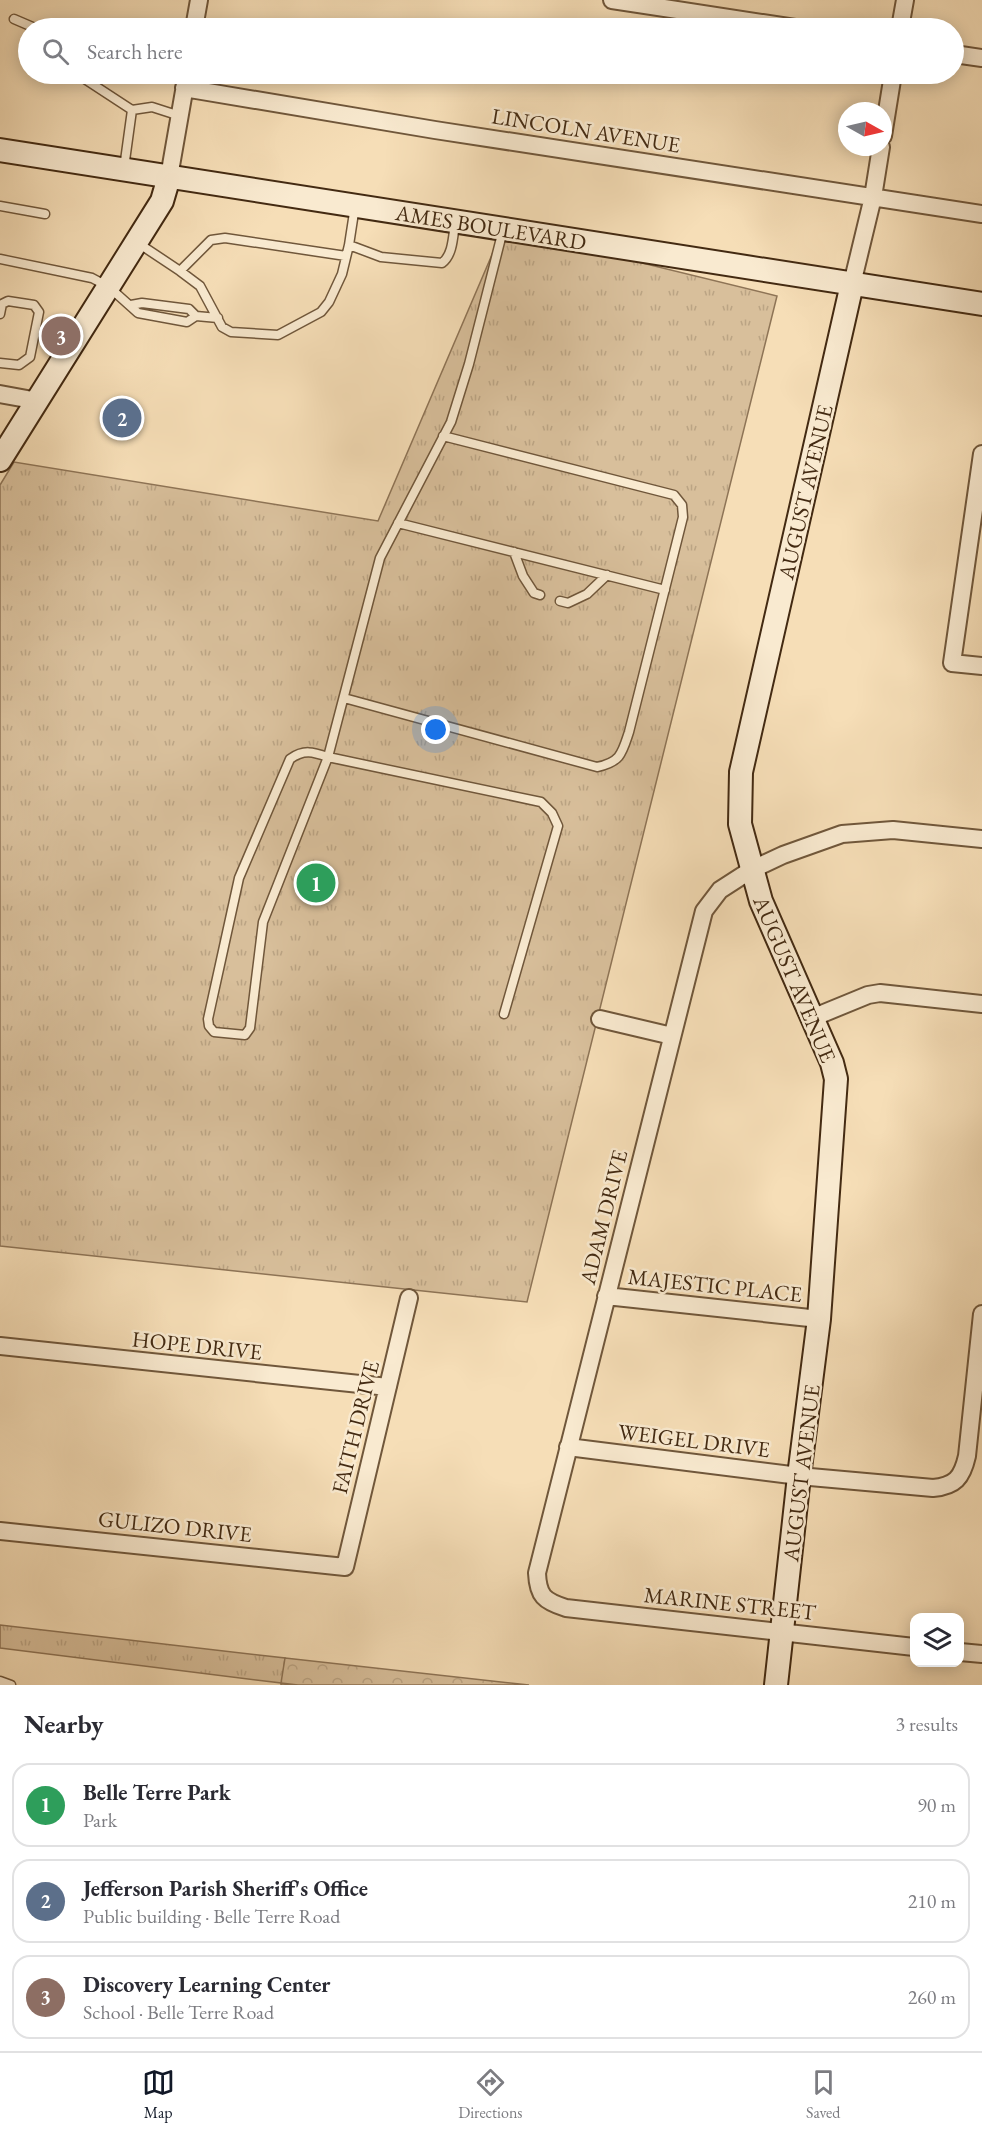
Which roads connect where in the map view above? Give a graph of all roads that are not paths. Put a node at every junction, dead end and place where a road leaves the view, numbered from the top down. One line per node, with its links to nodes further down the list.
1 (199, 0): 4 (street)
2 (612, 0): 5 (street)
3 (905, 0): 6 (street)
4 (196, 18)
5 (730, 18)
6 (902, 18)
7 (14, 19): 8 (lane)
8 (18, 21)
9 (964, 55): 10 (street)
10 (982, 58)
11 (92, 84): 16 (lane)
12 (184, 84): 17 (street)
13 (205, 84): 22 (street, LINCOLN AVENUE)
14 (891, 84): 15 (street)
15 (888, 102)
16 (132, 110): 17 (lane); 20 (lane)
17 (180, 116): 21 (street)
18 (0, 150): 20 (street, AMES BOULEVARD)
19 (880, 156): 22 (street)
20 (124, 170): 21 (street, AMES BOULEVARD)
21 (170, 177): 24 (street, AMES BOULEVARD); 29 (street)
22 (873, 197): 26 (street, LINCOLN AVENUE); 34 (street)
23 (0, 206): 25 (lane)
24 (355, 206): 27 (street, AMES BOULEVARD); 30 (lane)
25 (45, 214)
26 (982, 214)
27 (455, 222): 28 (street, AMES BOULEVARD); 30 (lane)
28 (503, 229): 34 (street, AMES BOULEVARD); 42 (lane)
29 (136, 242): 33 (lane); 35 (street)
30 (349, 245): 31 (lane)
31 (346, 256): 33 (lane); 38 (lane)
32 (0, 259): 35 (lane)
33 (180, 270): 38 (lane)
34 (852, 284): 36 (street, AMES BOULEVARD); 56 (street, AUGUST AVENUE)
35 (108, 287): 38 (lane); 41 (street)
36 (982, 304)
37 (0, 314): 39 (lane)
38 (218, 318)
39 (0, 363)
40 (0, 394): 41 (street)
41 (38, 401): 44 (street)
42 (443, 436): 46 (lane); 49 (lane)
43 (982, 454): 45 (street)
44 (0, 460)
45 (978, 510): 52 (street)
46 (398, 523): 47 (lane); 53 (lane)
47 (514, 552): 48 (lane); 50 (lane)
48 (607, 575): 49 (lane); 51 (lane)
49 (665, 590): 53 (lane)
50 (540, 595)
51 (560, 601)
52 (982, 666)
53 (344, 698): 54 (lane)
54 (328, 757): 54 (lane); 58 (lane)
55 (982, 839): 56 (street, ADAM DRIVE)
56 (751, 870): 59 (street, AUGUST AVENUE); 61 (street, ADAM DRIVE)
57 (982, 1004): 59 (street)
58 (504, 1014)
59 (812, 1018): 65 (street, AUGUST AVENUE)
60 (600, 1019): 61 (street)
61 (672, 1036): 62 (street, ADAM DRIVE)
62 (606, 1296): 65 (street, MAJESTIC PLACE); 68 (street, ADAM DRIVE)
63 (409, 1298): 67 (street, FAITH DRIVE)
64 (982, 1314): 69 (street, WEIGEL DRIVE)
65 (819, 1319): 69 (street, AUGUST AVENUE)
66 (0, 1346): 67 (street, HOPE DRIVE)
67 (388, 1387): 71 (street, FAITH DRIVE)
68 (568, 1447): 69 (street, WEIGEL DRIVE); 72 (street, ADAM DRIVE)
69 (799, 1476): 73 (street, AUGUST AVENUE)
70 (0, 1531): 71 (street, GULIZO DRIVE)
71 (345, 1567)
72 (542, 1597): 73 (street, MARINE STREET)
73 (783, 1632): 74 (street, MARINE STREET); 79 (street, AUGUST AVENUE)
74 (910, 1646)
75 (964, 1652): 76 (street)
76 (982, 1654)
77 (0, 1681): 78 (lane)
78 (11, 1685)
79 (776, 1685)

